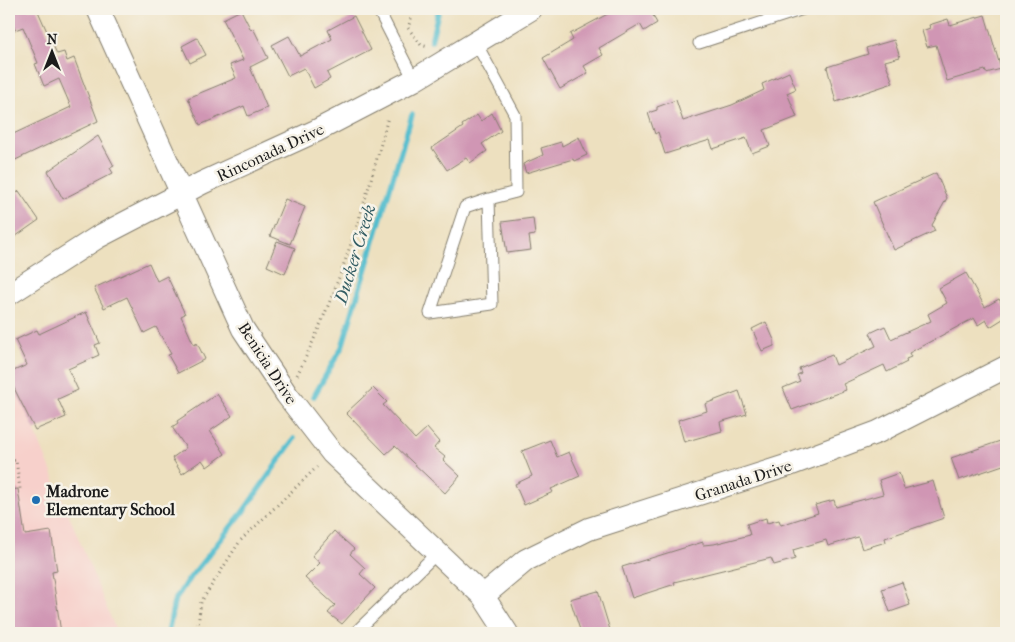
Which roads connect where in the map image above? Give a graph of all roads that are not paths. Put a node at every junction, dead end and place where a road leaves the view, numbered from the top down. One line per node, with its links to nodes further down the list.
1 (98, 9): 8 (street, Benicia Drive)
2 (378, 9): 7 (lane)
3 (531, 9): 5 (street, Rinconada Drive)
4 (803, 9): 6 (lane)
5 (476, 43): 7 (street, Rinconada Drive); 9 (lane)
6 (699, 43)
7 (414, 80): 8 (street, Rinconada Drive)
8 (180, 194): 10 (street, Rinconada Drive); 12 (street, Benicia Drive)
9 (489, 199): 9 (lane)
10 (9, 294)
11 (1006, 367): 13 (street, Granada Drive)
12 (436, 554): 13 (street, Benicia Drive); 14 (lane)
13 (483, 596): 15 (street, Benicia Drive)
14 (355, 633)
15 (507, 633)

